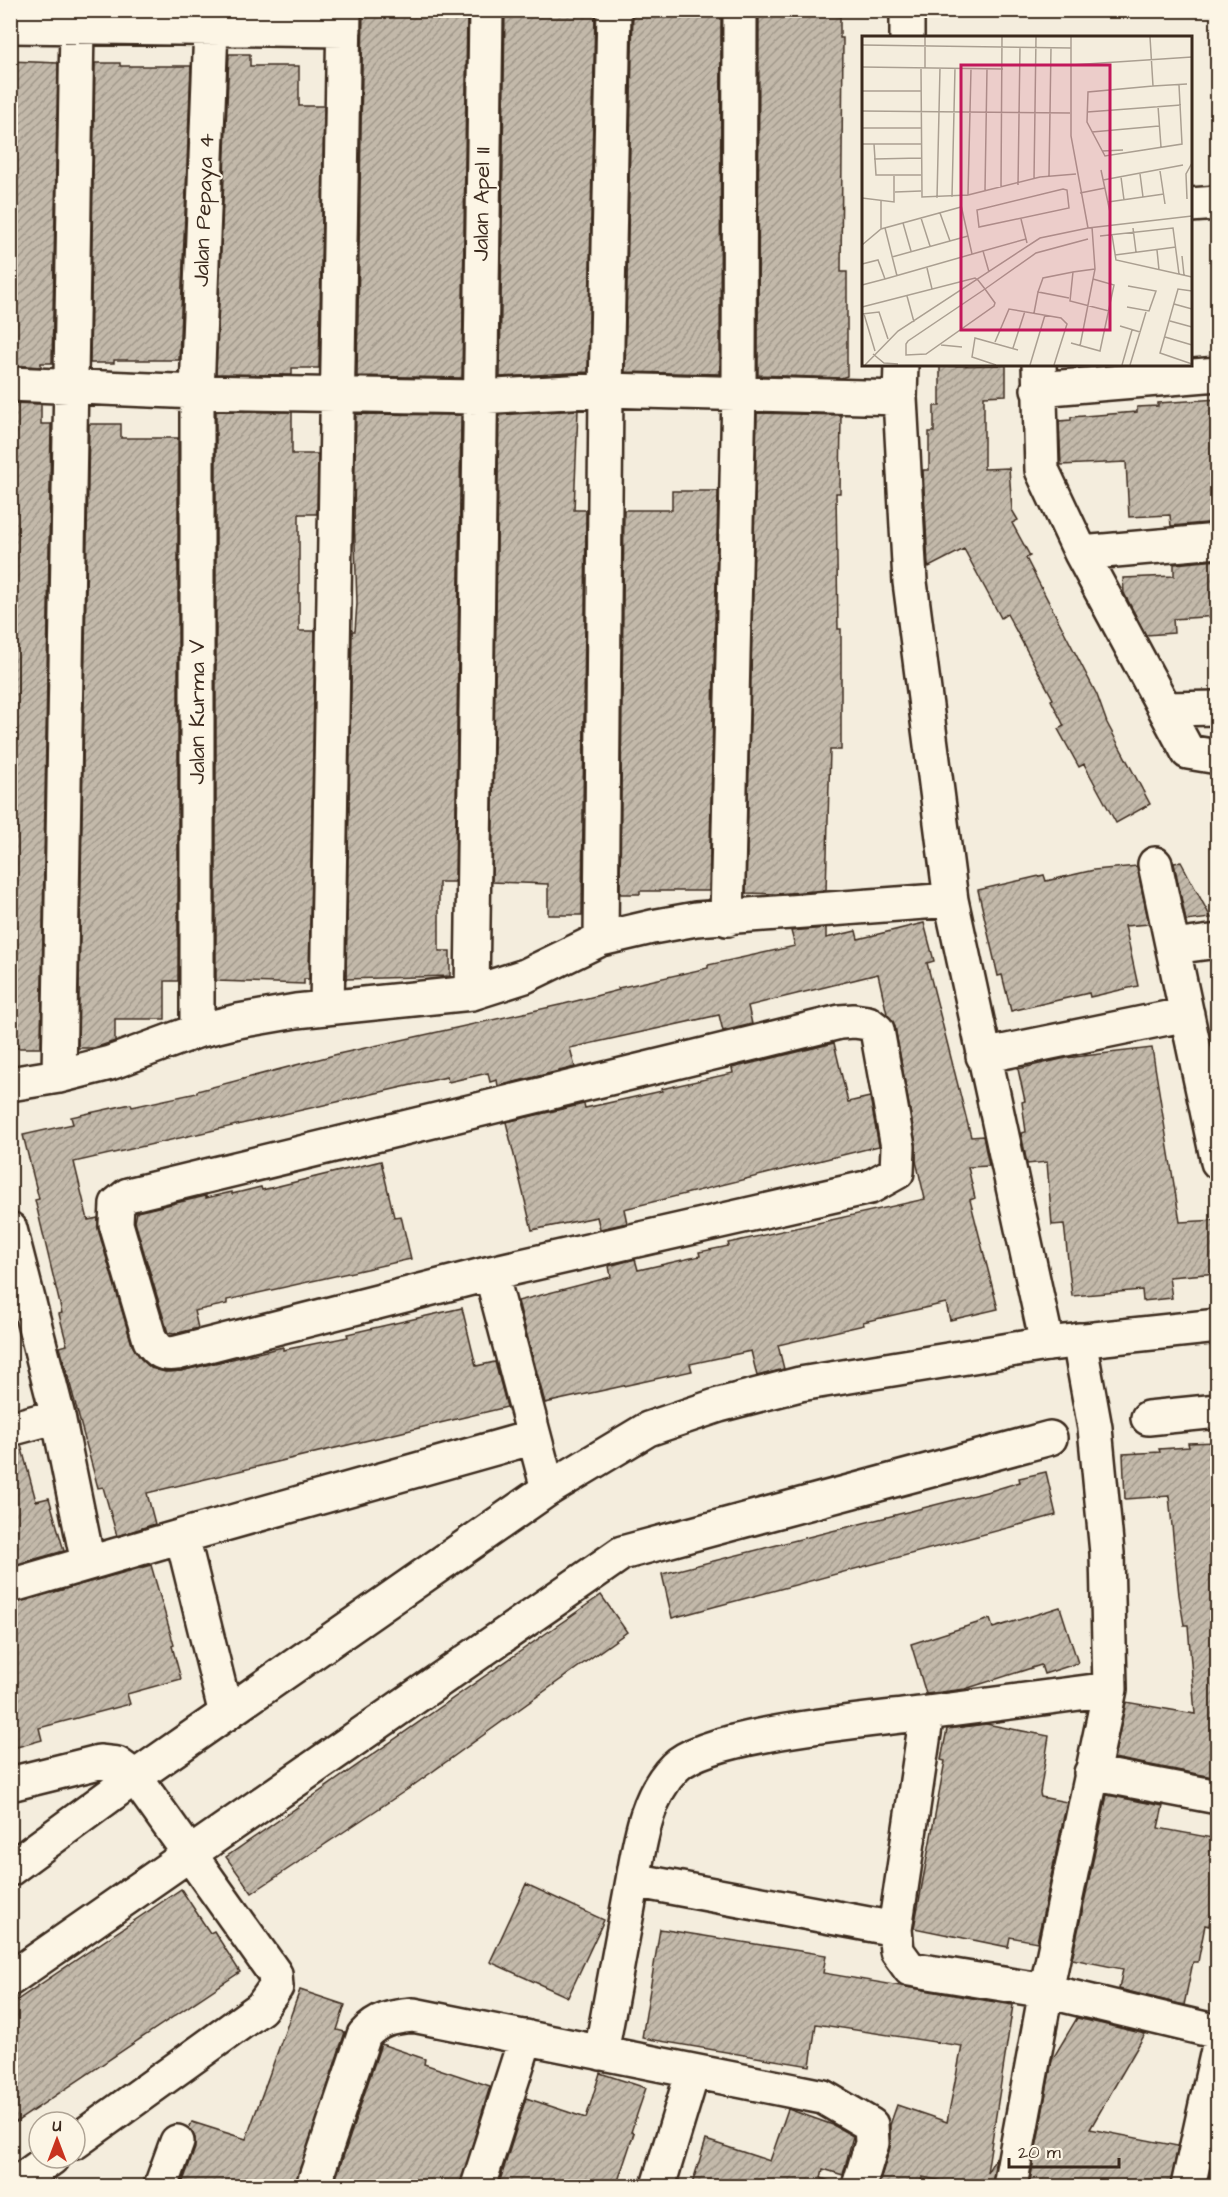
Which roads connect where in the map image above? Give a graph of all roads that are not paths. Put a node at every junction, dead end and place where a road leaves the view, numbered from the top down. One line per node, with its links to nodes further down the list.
1 (486, 10): 21 (street, Jalan Apel II)
2 (614, 10): 17 (street)
3 (740, 10): 20 (street)
4 (907, 10): 9 (street)
5 (344, 20): 8 (street); 19 (street)
6 (10, 26): 7 (street)
7 (77, 27): 8 (street); 16 (street)
8 (210, 28): 18 (street, Jalan Pepaya 4)
9 (907, 36)
10 (1218, 203): 11 (street)
11 (1192, 205)
12 (901, 366): 22 (street)
13 (1218, 374): 14 (street)
14 (1039, 377): 24 (street)
15 (10, 384): 16 (street)
16 (72, 386): 18 (street); 39 (street)
17 (606, 390): 20 (street); 21 (street); 31 (street)
18 (197, 392): 19 (street); 37 (street, Jalan Kurma V)
19 (336, 393): 21 (street); 35 (street)
20 (739, 393): 22 (street); 30 (street)
21 (478, 397): 34 (street, Jalan Apel II)
22 (900, 399): 29 (street)
23 (1218, 541): 24 (street)
24 (1081, 553): 26 (street)
25 (1218, 708): 26 (street)
26 (1165, 709): 27 (street)
27 (1218, 757)
28 (1155, 864): 33 (street)
29 (951, 900): 30 (street); 38 (street)
30 (727, 919): 31 (street)
31 (601, 939): 34 (street)
32 (1218, 941): 33 (street)
33 (1173, 947): 36 (street)
34 (471, 993): 35 (street)
35 (327, 1008): 37 (street)
36 (1187, 1014): 38 (street); 41 (street)
37 (197, 1031): 39 (street)
38 (983, 1056): 45 (street)
39 (58, 1076): 40 (street)
40 (10, 1084)
41 (1216, 1144)
42 (10, 1229): 48 (street)
43 (491, 1273): 43 (street); 51 (street)
44 (1218, 1326): 46 (street)
45 (1047, 1344): 46 (street); 53 (street)
46 (1081, 1348): 57 (street)
47 (1218, 1412): 49 (street)
48 (58, 1416): 50 (street); 55 (street)
49 (1149, 1418)
50 (10, 1429)
51 (534, 1437): 53 (street); 54 (street)
52 (1050, 1438): 64 (street)
53 (548, 1489): 59 (street)
54 (182, 1536): 55 (street); 59 (street)
55 (88, 1563): 56 (street)
56 (10, 1586)
57 (1110, 1689): 58 (street); 60 (street)
58 (927, 1713): 66 (street); 67 (street)
59 (226, 1714): 61 (street)
60 (1091, 1773): 63 (street); 69 (street)
61 (138, 1782): 62 (street); 64 (street); 65 (street)
62 (10, 1784)
63 (1218, 1797)
64 (187, 1848): 68 (street); 75 (street)
65 (10, 1869)
66 (633, 1880): 67 (street); 73 (street)
67 (895, 1929): 69 (street)
68 (10, 1979)
69 (1046, 1991): 70 (street); 84 (street)
70 (1218, 2032)
71 (526, 2037): 73 (street); 80 (street); 81 (street)
72 (1218, 2050): 85 (street)
73 (601, 2053): 74 (street)
74 (693, 2071): 82 (street); 83 (street)
75 (87, 2133)
76 (177, 2142): 79 (street)
77 (36, 2170): 78 (street)
78 (13, 2187)
79 (161, 2187)
80 (313, 2187)
81 (478, 2187)
82 (658, 2187)
83 (859, 2187)
84 (1010, 2187)
85 (1188, 2187)

